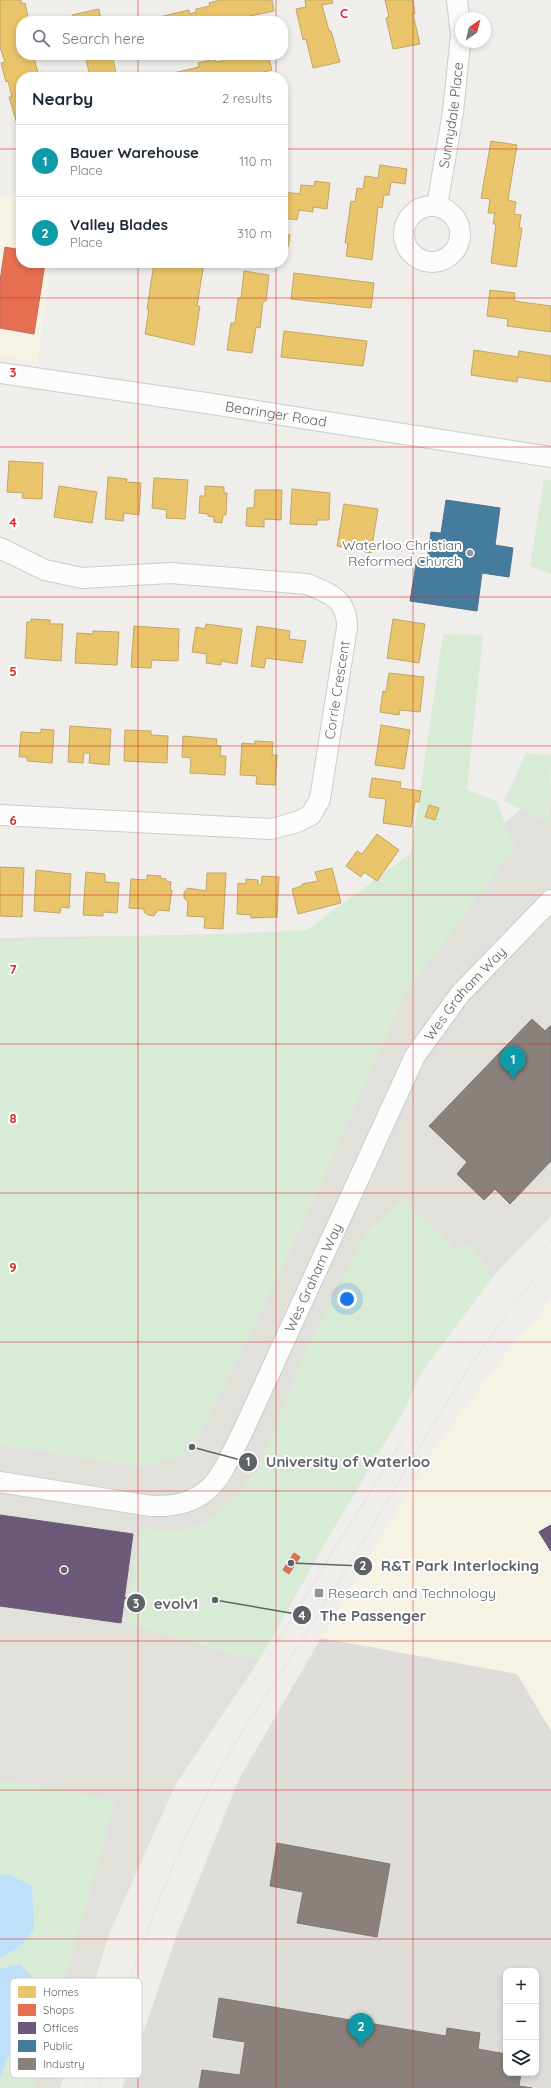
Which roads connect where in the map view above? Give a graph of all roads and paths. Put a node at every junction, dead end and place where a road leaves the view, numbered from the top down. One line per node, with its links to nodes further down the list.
1 (457, 0): 2 (street, Sunnydale Place)
2 (438, 206)
3 (0, 373): 4 (street, Bearinger Road)
4 (551, 457)
5 (0, 548): 6 (street, Corrie Crescent)
6 (0, 815)
7 (551, 900): 8 (street, Wes Graham Way)
8 (0, 1482)

